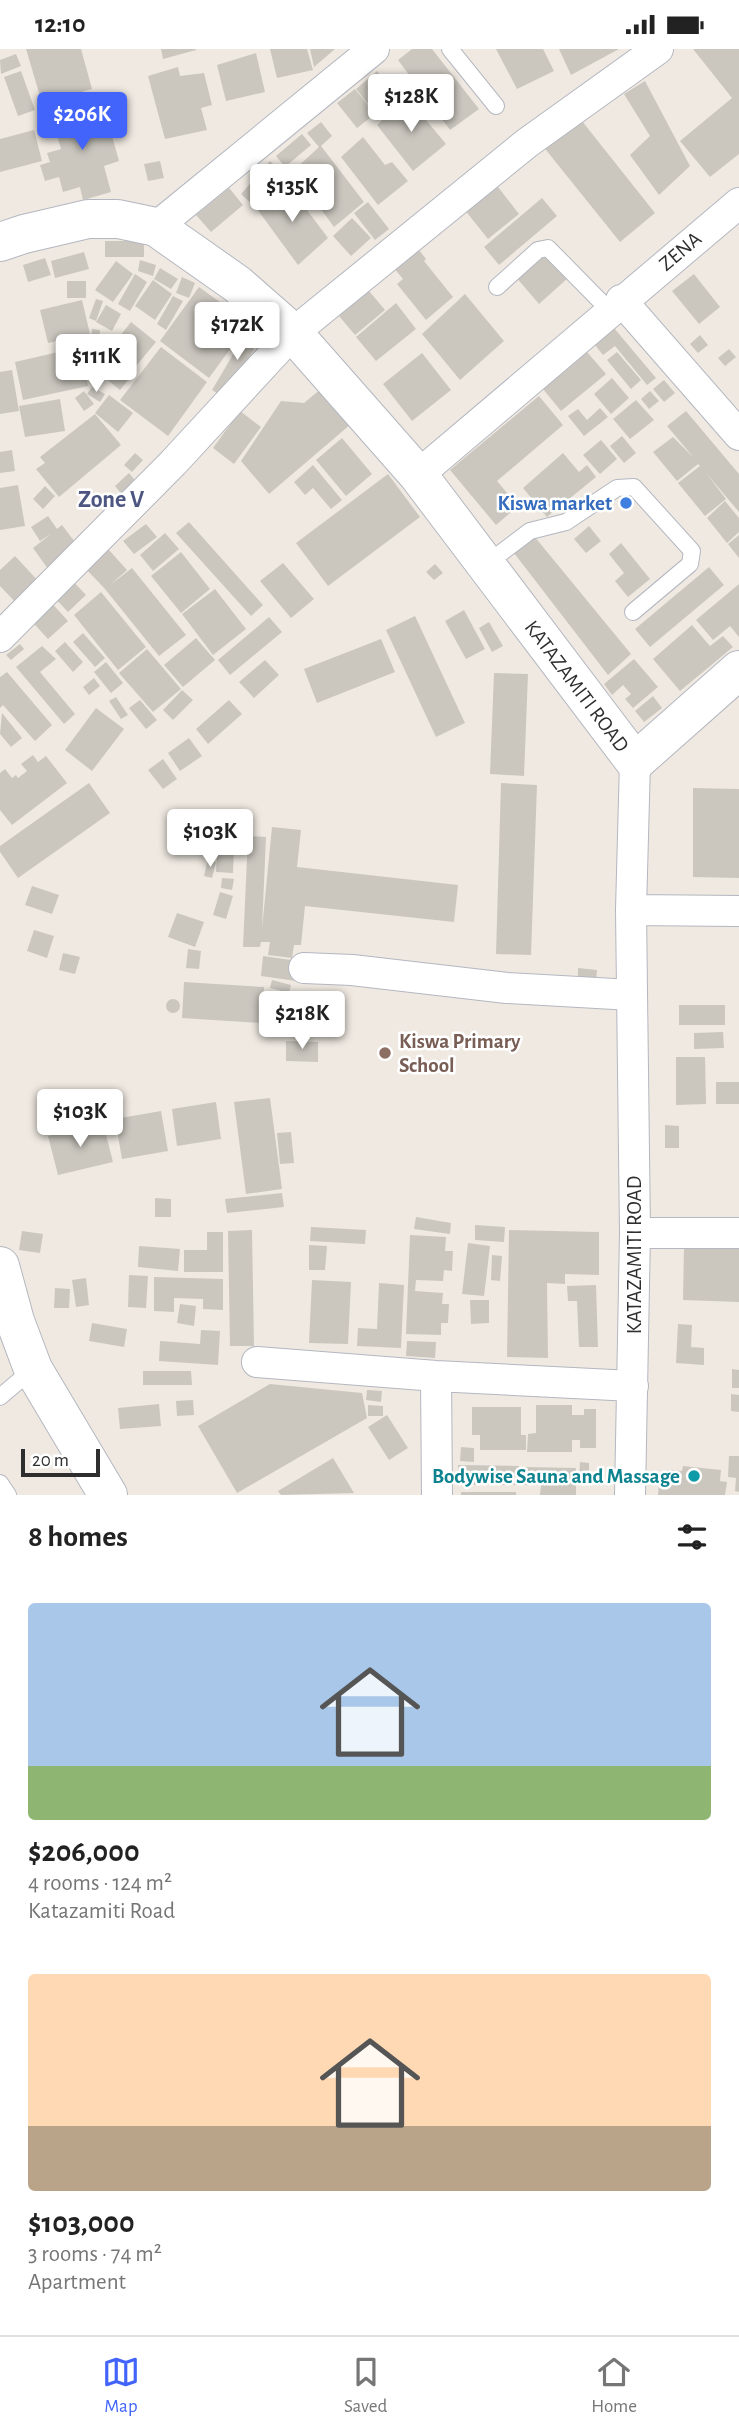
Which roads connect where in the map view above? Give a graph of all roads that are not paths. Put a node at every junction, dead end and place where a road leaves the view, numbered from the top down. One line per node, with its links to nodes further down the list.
1 (374, 49): 6 (street)
2 (450, 49): 4 (lane)
3 (659, 49): 10 (street)
4 (496, 106)
5 (739, 203): 9 (street, ZENA)
6 (156, 227): 7 (street, KATAZAMITI ROAD); 10 (street, KATAZAMITI ROAD)
7 (0, 241)
8 (497, 286): 9 (lane)
9 (616, 305): 11 (street); 12 (street, ZENA)
10 (293, 333): 12 (street, KATAZAMITI ROAD); 15 (street)
11 (739, 435)
12 (418, 475): 13 (street, KATAZAMITI ROAD)
13 (485, 565): 14 (lane); 17 (street, KATAZAMITI ROAD)
14 (633, 612)
15 (0, 636)
16 (739, 670): 17 (street)
17 (635, 762): 18 (street, KATAZAMITI ROAD)
18 (631, 910): 19 (street); 21 (street, KATAZAMITI ROAD)
19 (739, 911)
20 (304, 968): 21 (street)
21 (632, 995): 22 (street, KATAZAMITI ROAD)
22 (635, 1233): 23 (street); 28 (street, KATAZAMITI ROAD)
23 (739, 1233)
24 (0, 1266): 26 (street)
25 (257, 1362): 27 (street)
26 (33, 1369): 29 (lane); 32 (street)
27 (436, 1376): 28 (street); 33 (street)
28 (633, 1386): 34 (street, KATAZAMITI ROAD)
29 (0, 1397)
30 (0, 1483): 31 (lane)
31 (8, 1495)
32 (108, 1495)
33 (437, 1495)
34 (630, 1495)

